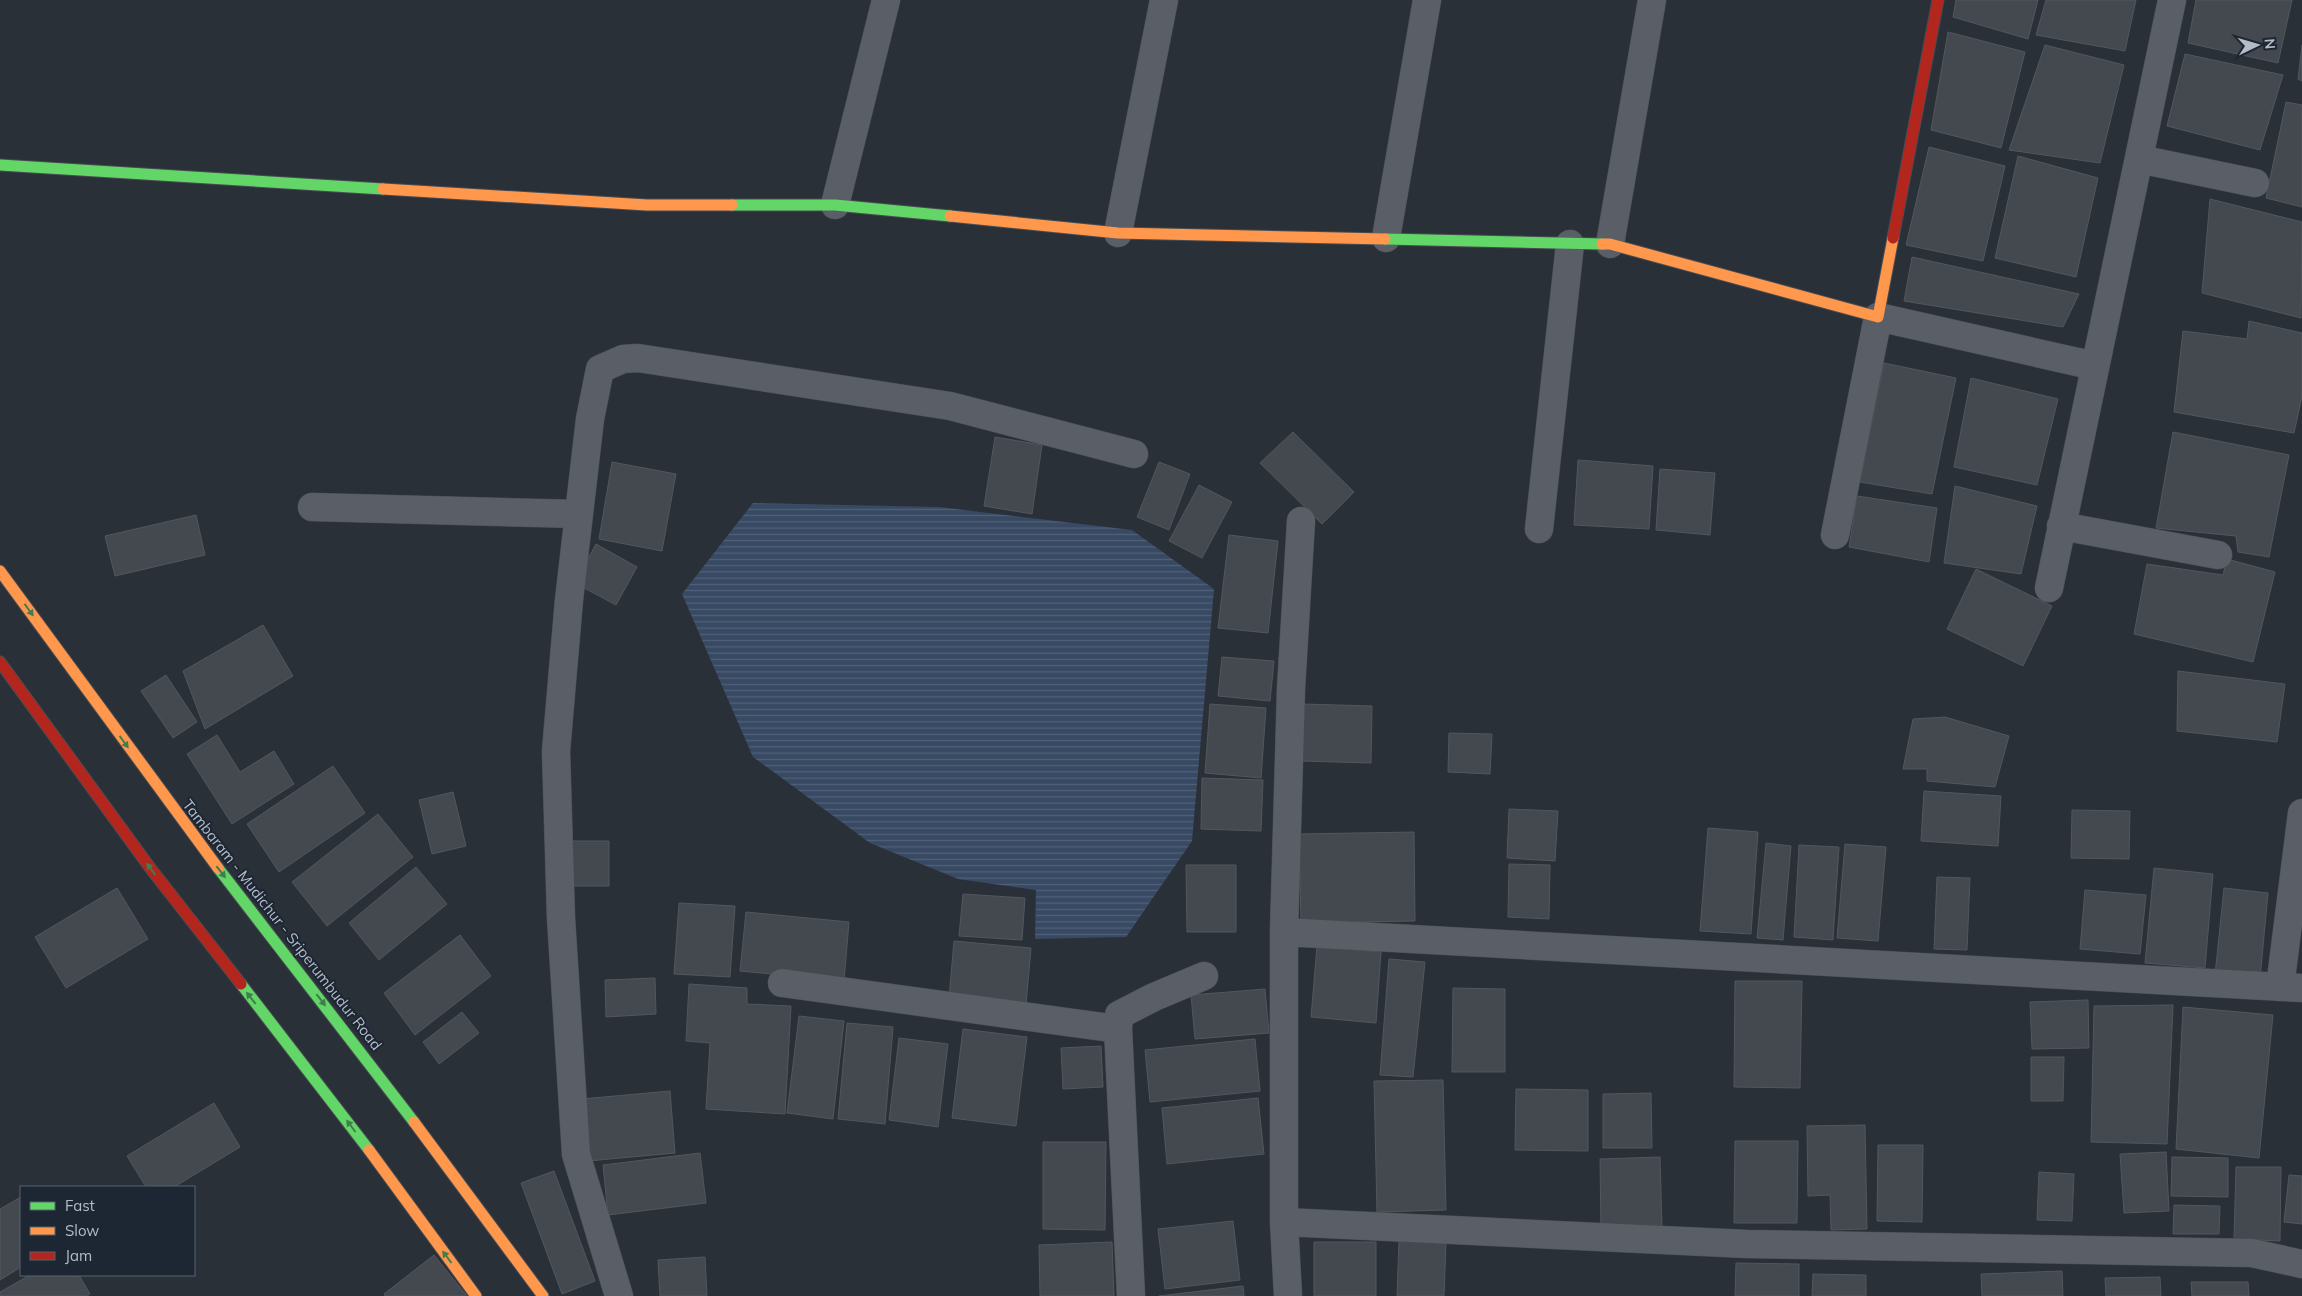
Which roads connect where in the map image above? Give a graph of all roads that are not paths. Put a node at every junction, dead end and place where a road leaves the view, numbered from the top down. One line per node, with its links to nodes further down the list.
1 (886, 0): 10 (street)
2 (1164, 0): 11 (street)
3 (1427, 0): 12 (street)
4 (1652, 0): 14 (street)
5 (1938, 0): 15 (street)
6 (2172, 0): 7 (street)
7 (2139, 159): 9 (street); 16 (street)
8 (0, 165): 10 (street)
9 (2255, 183)
10 (836, 205): 11 (street)
11 (1118, 233): 12 (street)
12 (1386, 238): 13 (street)
13 (1570, 244): 14 (street); 22 (street)
14 (1610, 244): 15 (street)
15 (1878, 317): 16 (street); 23 (street)
16 (2095, 366): 21 (street)
17 (1134, 454): 19 (street)
18 (312, 507): 19 (street)
19 (579, 514): 38 (street)
20 (1301, 521): 29 (street)
21 (2061, 526): 24 (street); 26 (street)
22 (1539, 529)
23 (1835, 535)
24 (2218, 555)
25 (0, 571): 37 (street, Tambaram - Mudichur - Sriperumbudur Road, one-way to 37)
26 (2049, 588)
27 (0, 662): 36 (street, one-way to 27)
28 (2302, 813): 32 (street)
29 (1284, 932): 32 (street); 34 (street)
30 (1204, 976): 33 (street)
31 (782, 983): 33 (street)
32 (2291, 987)
33 (1118, 1029): 39 (street)
34 (1284, 1222): 35 (street); 40 (street)
35 (2302, 1264)
36 (476, 1296)
37 (543, 1296)
38 (619, 1296)
39 (1131, 1296)
40 (1288, 1296)

